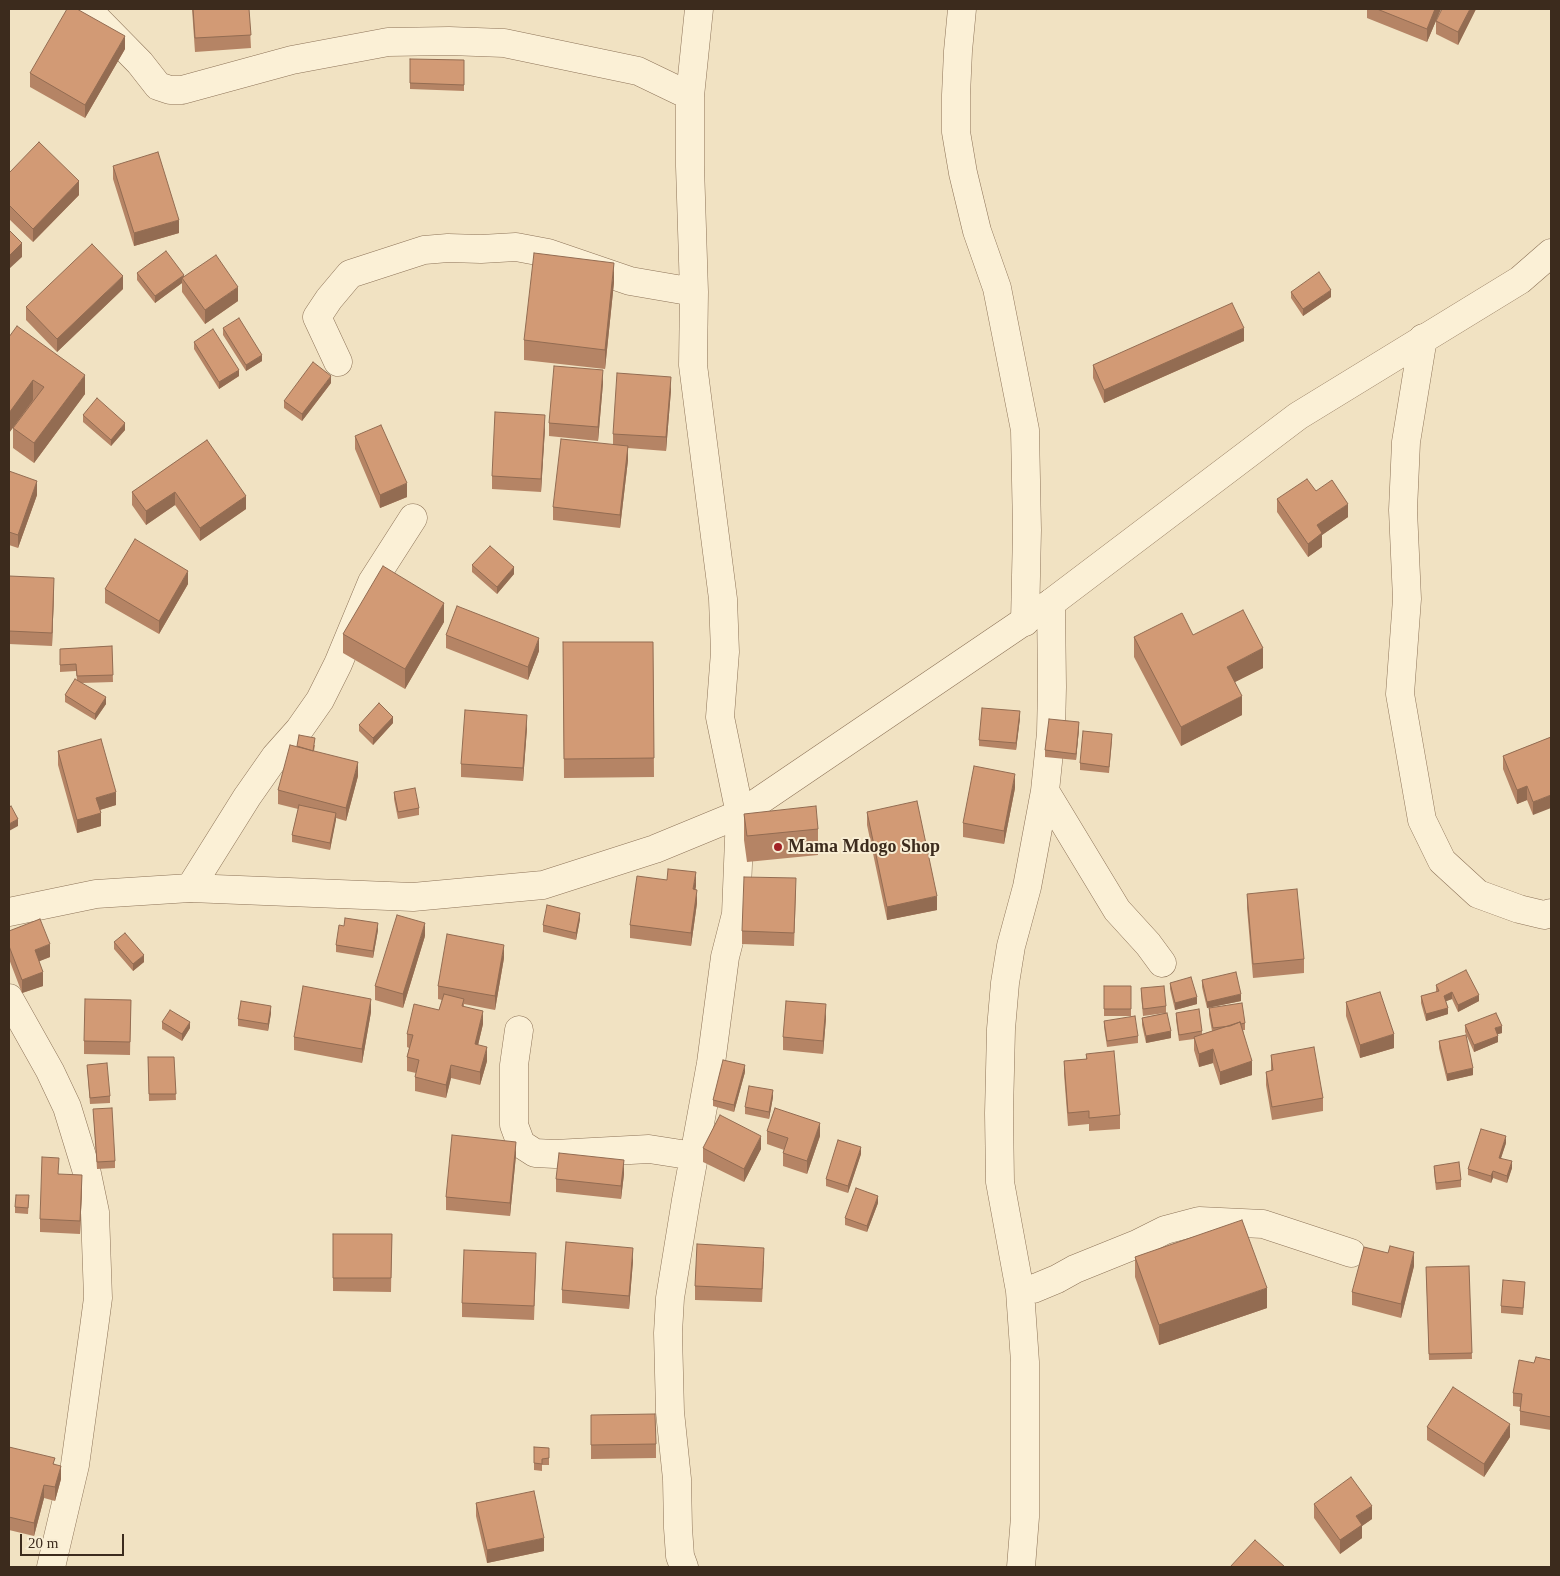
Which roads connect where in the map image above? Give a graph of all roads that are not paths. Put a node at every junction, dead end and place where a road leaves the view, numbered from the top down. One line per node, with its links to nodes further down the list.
1 (87, 9): 4 (street)
2 (699, 9): 4 (street)
3 (962, 9): 11 (street)
4 (690, 96): 6 (street)
5 (1551, 253): 7 (street)
6 (694, 292): 8 (street); 13 (street)
7 (1423, 338): 10 (street); 16 (street)
8 (338, 362)
9 (413, 518): 14 (street)
10 (1051, 604): 11 (street); 12 (street)
11 (1025, 622): 13 (street)
12 (1045, 791): 17 (street); 22 (street)
13 (740, 814): 14 (street); 20 (street)
14 (190, 888): 15 (street)
15 (9, 912)
16 (1551, 913)
17 (1162, 963)
18 (9, 998): 23 (street)
19 (519, 1030): 20 (street)
20 (694, 1156): 24 (street)
21 (1351, 1253): 22 (street)
22 (1020, 1291): 25 (street)
23 (51, 1567)
24 (684, 1567)
25 (1021, 1567)

